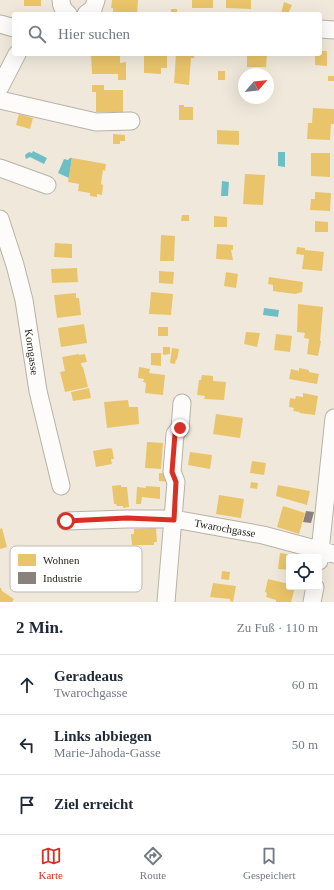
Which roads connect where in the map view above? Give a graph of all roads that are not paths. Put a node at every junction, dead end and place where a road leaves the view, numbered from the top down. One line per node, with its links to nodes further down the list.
1 (61, 0): 3 (street)
2 (96, 0): 4 (street)
3 (65, 12)
4 (89, 12)
5 (0, 24): 6 (street)
6 (12, 27)
7 (322, 29): 8 (street)
8 (334, 30)
9 (16, 56): 10 (street)
10 (0, 87)
11 (0, 100): 12 (street)
12 (131, 121)
13 (0, 168): 14 (street)
14 (47, 184)
15 (0, 219): 18 (street, Korngasse)
16 (182, 403): 19 (street)
17 (334, 418): 21 (street)
18 (61, 486)
19 (174, 520): 20 (street, Twarochgasse); 21 (street, Twarochgasse); 23 (street)
20 (66, 521)
21 (325, 556)
22 (314, 590): 24 (street)
23 (166, 602)
24 (312, 602)

